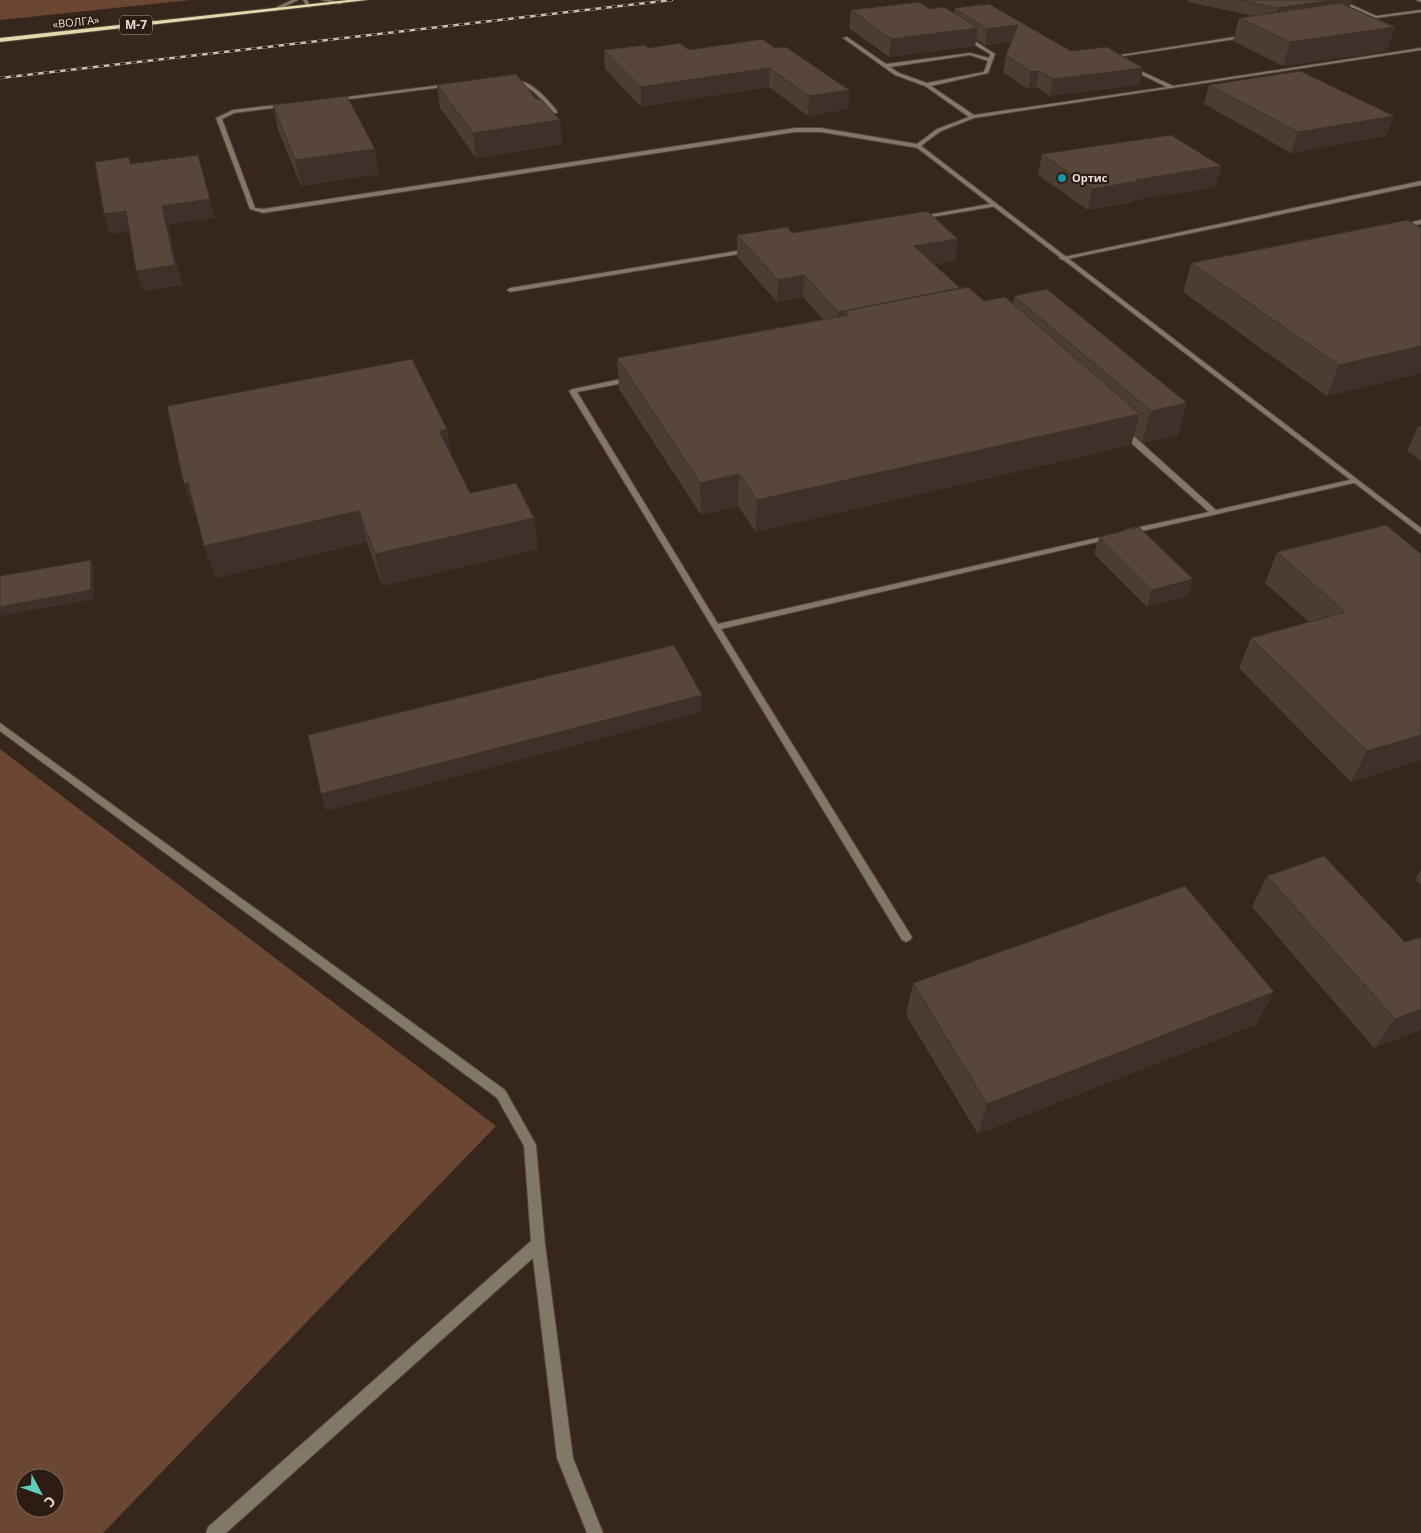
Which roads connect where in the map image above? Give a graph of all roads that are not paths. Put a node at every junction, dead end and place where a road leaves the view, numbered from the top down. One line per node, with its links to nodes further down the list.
1 (296, 0): 7 (street)
2 (323, 0): 5 (street)
3 (364, 0): 5 (highway, «ВОЛГА» / М-7)
4 (1337, 0): 9 (street)
5 (340, 2): 6 (highway, «ВОЛГА» / М-7)
6 (307, 3): 7 (highway, «ВОЛГА» / М-7)
7 (273, 10): 14 (highway, «ВОЛГА» / М-7)
8 (1421, 11): 9 (street)
9 (1375, 17): 10 (street)
10 (1355, 20)
11 (960, 33): 16 (street)
12 (1257, 34): 17 (street)
13 (845, 38): 19 (street)
14 (0, 40)
15 (1421, 48): 23 (street)
16 (991, 60): 19 (street); 22 (street)
17 (1117, 60)
18 (1125, 64): 23 (street)
19 (885, 66): 22 (street)
20 (497, 79): 26 (street)
21 (458, 84): 24 (street)
22 (927, 85): 27 (street)
23 (1172, 88): 27 (street)
24 (331, 100)
25 (292, 105): 28 (street)
26 (555, 112)
27 (973, 117): 28 (street)
28 (918, 146): 30 (street)
29 (1421, 183): 35 (street)
30 (995, 205): 31 (street); 35 (street)
31 (912, 221)
32 (1421, 222): 33 (street)
33 (1392, 228)
34 (756, 250): 36 (street)
35 (1062, 258): 39 (street)
36 (510, 290)
37 (640, 378): 42 (street)
38 (1119, 427): 40 (street)
39 (1354, 481): 40 (street); 41 (street)
40 (1215, 512): 42 (street)
41 (1421, 532)
42 (716, 627): 44 (street)
43 (0, 726): 45 (street)
44 (906, 937)
45 (538, 1244): 46 (street); 47 (street)
46 (214, 1533)
47 (595, 1533)

